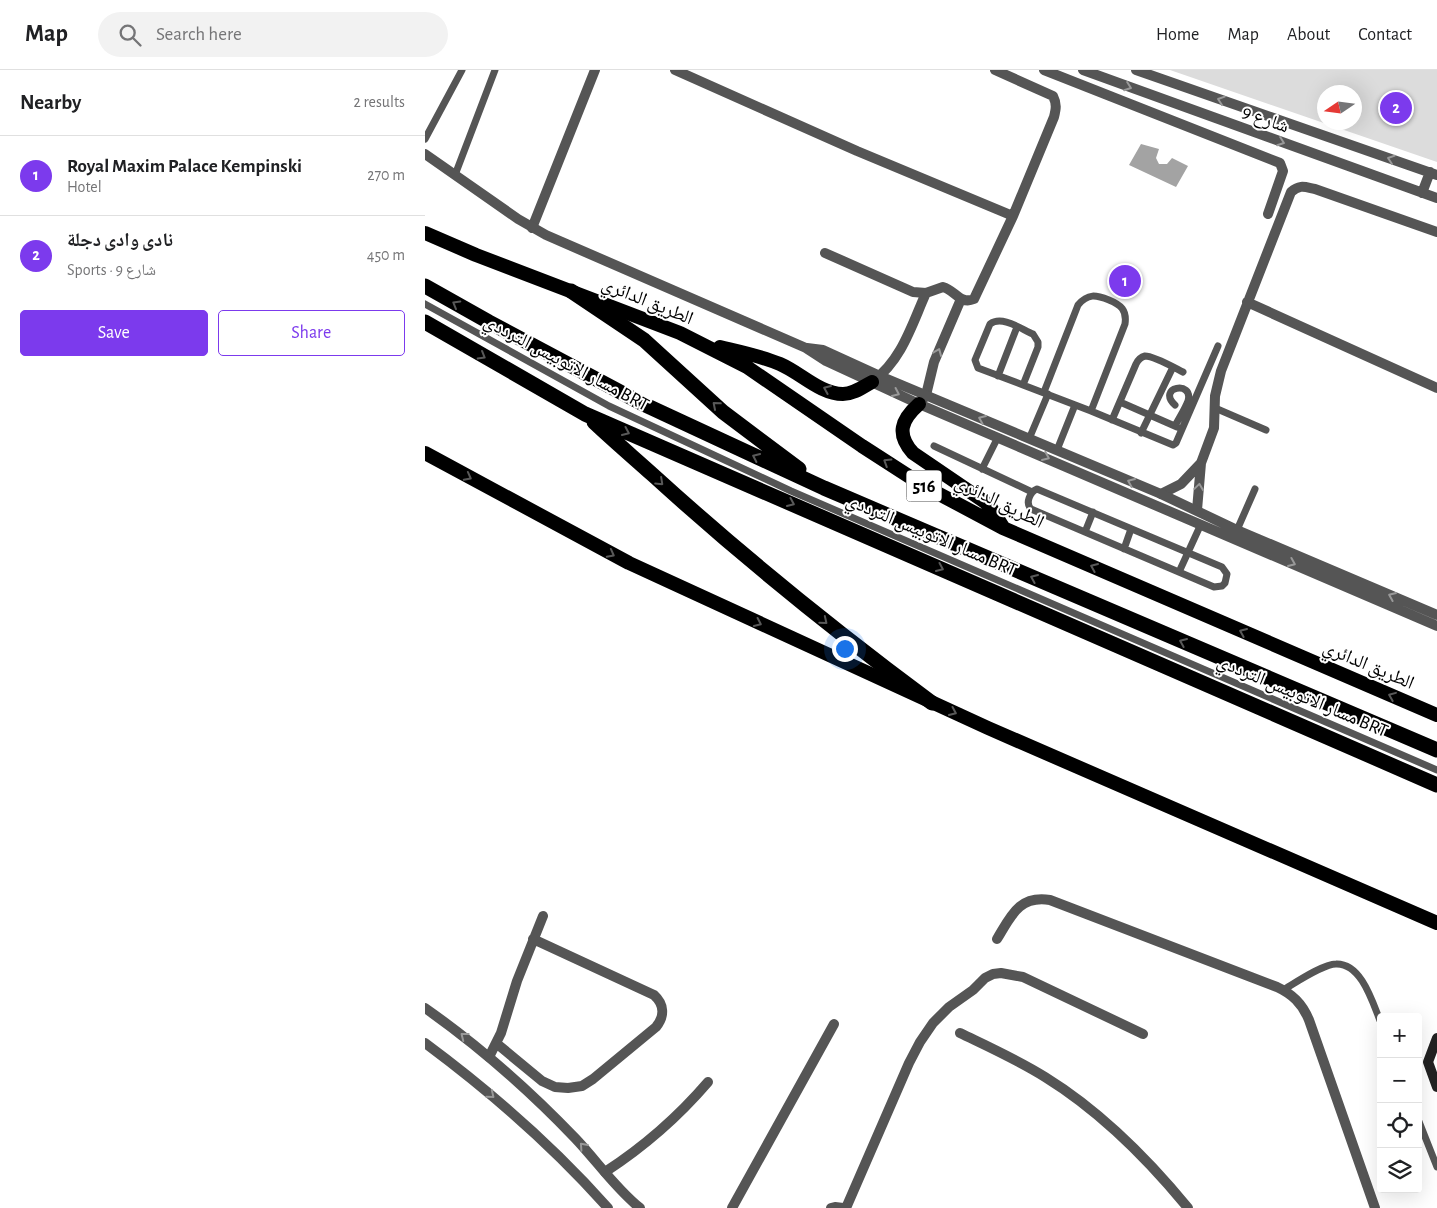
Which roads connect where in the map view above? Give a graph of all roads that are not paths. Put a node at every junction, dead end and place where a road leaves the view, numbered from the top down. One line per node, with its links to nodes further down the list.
1 (462, 70): 9 (lane)
2 (495, 70): 12 (lane)
3 (595, 70): 17 (street)
4 (675, 70): 16 (street)
5 (995, 70): 16 (street)
6 (1043, 70): 15 (street)
7 (1136, 70): 11 (street, شارع 9, one-way to 7)
8 (1086, 71): 13 (street, شارع 9, one-way to 13)
9 (425, 139)
10 (425, 154): 12 (street)
11 (1433, 173): 13 (street)
12 (455, 175): 17 (street)
13 (1422, 193): 14 (street, شارع 9)
14 (1437, 198)
15 (1267, 214)
16 (1013, 216): 24 (street)
17 (532, 228): 34 (street)
18 (425, 232): 22 (highway, الطريق الدائري / 516)
19 (1437, 232): 25 (street)
20 (825, 253): 23 (street)
21 (425, 286): 58 (highway, 516, one-way to 21)
22 (571, 291): 29 (highway, الطريق الدائري / 516); 58 (highway, 516, one-way to 22)
23 (926, 293): 24 (street); 34 (street)
24 (961, 299): 38 (street, one-way to 24)
25 (1247, 302): 36 (street); 42 (street)
26 (425, 304): 78 (lane, مسار الاتوبيس الترددي BRT)
27 (425, 322): 44 (highway, one-way to 44)
28 (1017, 327): 33 (lane); 33 (lane); 35 (lane)
29 (705, 344): 34 (highway, one-way to 29); 66 (highway, الطريق الدائري / 516, one-way to 29)
30 (1217, 346): 48 (lane)
31 (1173, 367): 32 (lane); 39 (lane); 45 (lane)
32 (1183, 372)
33 (997, 376): 35 (lane)
34 (876, 379): 38 (street)
35 (1023, 385): 37 (lane)
36 (1437, 388)
37 (1046, 393): 40 (lane); 43 (lane); 52 (lane)
38 (922, 399): 51 (street); 52 (street, one-way to 38); 66 (highway)
39 (1120, 402): 45 (lane); 46 (lane)
40 (1075, 404): 43 (lane); 54 (lane)
41 (1175, 405): 47 (lane)
42 (1215, 408): 49 (lane); 56 (street)
43 (1091, 411): 46 (lane)
44 (585, 414): 75 (highway, one-way to 75); 79 (highway, one-way to 79)
45 (1150, 415): 47 (lane); 50 (lane)
46 (1112, 420): 50 (lane)
47 (1175, 426): 48 (lane)
48 (1182, 429): 50 (lane)
49 (1267, 430)
50 (1141, 433)
51 (998, 437): 57 (lane); 62 (street, one-way to 62)
52 (1029, 439): 54 (street)
53 (934, 446): 57 (lane)
54 (1057, 450): 61 (street, one-way to 54)
55 (425, 453): 75 (highway, one-way to 75)
56 (1201, 463): 61 (street); 63 (street, one-way to 56)
57 (982, 469): 60 (lane)
58 (824, 488): 77 (highway, 516, one-way to 58)
59 (1255, 489): 68 (lane)
60 (1032, 492): 64 (lane); 69 (lane)
61 (1161, 494): 62 (street); 63 (street)
62 (1155, 504): 65 (street)
63 (1197, 510): 68 (street)
64 (1093, 512): 67 (lane); 69 (lane)
65 (1201, 524): 71 (lane); 74 (street, one-way to 74)
66 (1003, 528): 76 (highway, الطريق الدائري / 516, one-way to 66)
67 (1131, 529): 70 (lane); 71 (lane)
68 (1237, 530): 73 (street, one-way to 68)
69 (1085, 532): 70 (lane)
70 (1124, 549): 72 (lane)
71 (1188, 553): 72 (lane); 72 (lane)
72 (1179, 572)
73 (1437, 615)
74 (1437, 626)
75 (932, 703): 81 (highway, one-way to 81)
76 (1437, 715)
77 (1437, 750)
78 (1437, 770)
79 (1437, 785)
80 (543, 916): 82 (street)
81 (1437, 923)
82 (533, 939): 92 (street); 92 (street)
83 (997, 939): 84 (street)
84 (1283, 990): 86 (lane); 105 (street)
85 (425, 1008): 93 (street, one-way to 85)
86 (1377, 1013)
87 (834, 1024): 101 (street)
88 (960, 1033): 104 (street)
89 (1143, 1034): 103 (street)
90 (1437, 1038): 95 (main road)
91 (425, 1043): 99 (street, one-way to 99)
92 (496, 1043): 93 (street)
93 (489, 1057): 98 (street, one-way to 93)
94 (708, 1082): 98 (street)
95 (1437, 1087)
96 (1422, 1129): 97 (lane)
97 (1437, 1167)
98 (605, 1172): 100 (street)
99 (608, 1208)
100 (639, 1208)
101 (732, 1208)
102 (831, 1208): 103 (street)
103 (844, 1208)
104 (1188, 1208)
105 (1375, 1208)

